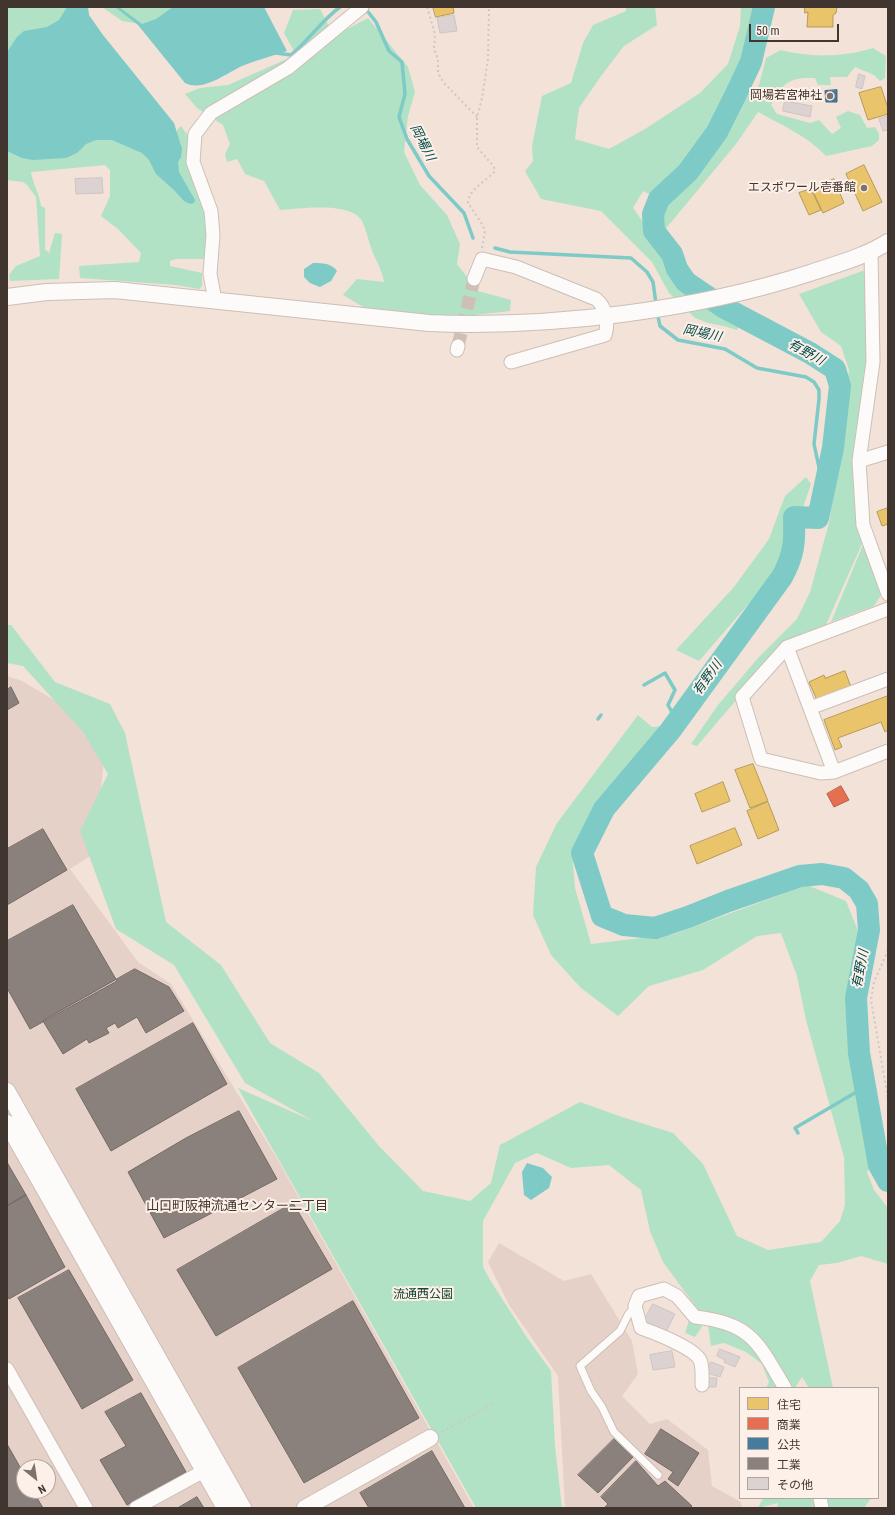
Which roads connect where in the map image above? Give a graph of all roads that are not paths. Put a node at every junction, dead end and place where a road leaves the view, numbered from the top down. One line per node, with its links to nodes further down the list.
1 (362, 7): 6 (street)
2 (888, 242): 3 (street)
3 (864, 255): 7 (street); 10 (street)
4 (474, 279): 7 (street)
5 (7, 297): 6 (street)
6 (215, 300): 7 (street)
7 (606, 316): 8 (street)
8 (511, 362)
9 (888, 452): 10 (street)
10 (859, 461): 11 (street)
11 (888, 594)
12 (888, 609): 13 (street)
13 (787, 647): 15 (street); 17 (street)
14 (888, 679): 15 (street)
15 (810, 708): 17 (street)
16 (888, 751): 17 (street)
17 (834, 772)
18 (7, 1091): 20 (street)
19 (7, 1123): 21 (street)
20 (30, 1131): 21 (street); 27 (street)
21 (11, 1142): 27 (street)
22 (635, 1306): 24 (street); 25 (street); 28 (lane)
23 (7, 1369): 29 (street)
24 (702, 1385)
25 (784, 1387)
26 (434, 1436): 33 (street)
27 (211, 1467): 30 (street); 31 (street); 32 (street)
28 (658, 1475)
29 (86, 1508)
30 (136, 1508)
31 (225, 1508)
32 (243, 1508)
33 (305, 1508)

